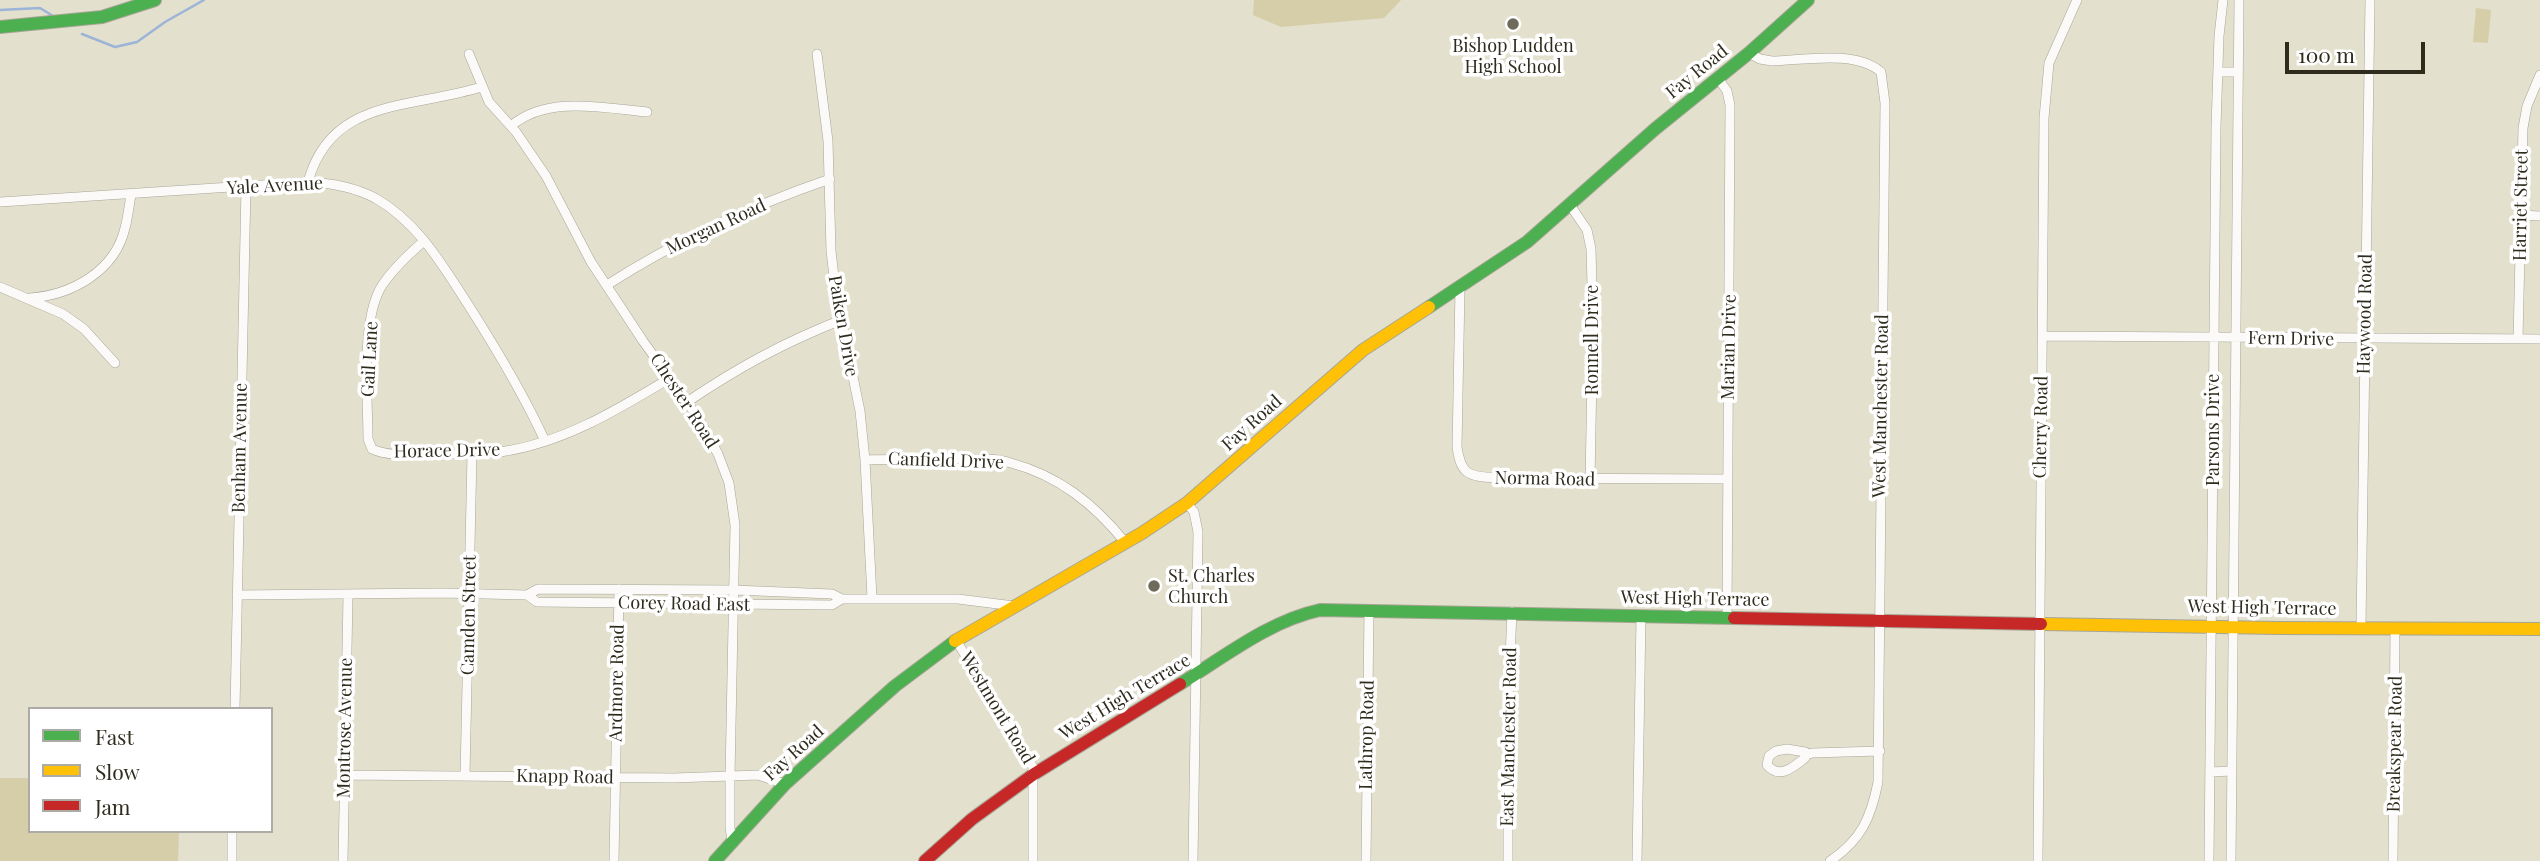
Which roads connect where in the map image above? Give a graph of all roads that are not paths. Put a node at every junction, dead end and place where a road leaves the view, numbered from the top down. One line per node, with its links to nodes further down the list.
1 (155, 0): 7 (street)
2 (1808, 0): 8 (street, Fay Road)
3 (2077, 0): 32 (street, Cherry Road)
4 (2222, 0): 11 (street, Parsons Drive)
5 (2239, 0): 12 (street, Parsons Drive)
6 (2370, 0): 37 (street, Haywood Road)
7 (0, 27)
8 (1749, 53): 14 (street, Fay Road); 64 (street, West Manchester Road)
9 (469, 54): 15 (street, Chester Road)
10 (817, 54): 18 (street, Paiken Drive)
11 (2218, 72): 12 (street); 33 (street, Parsons Drive)
12 (2238, 72): 34 (street, Parsons Drive)
13 (2540, 75): 24 (street, Harriet Street)
14 (1718, 78): 23 (street, Fay Road); 45 (street, Marian Drive)
15 (481, 87): 17 (street, Chester Road); 19 (street)
16 (647, 112): 17 (street)
17 (511, 126): 27 (street, Chester Road)
18 (830, 179): 27 (street, Morgan Road); 31 (street, Paiken Drive)
19 (308, 183): 20 (street, Yale Avenue); 26 (street, Yale Avenue)
20 (246, 187): 21 (street, Yale Avenue); 52 (street, Benham Avenue)
21 (131, 195): 22 (street, Yale Avenue); 30 (street)
22 (0, 202)
23 (1570, 205): 29 (street, Fay Road); 46 (street, Ronnell Drive)
24 (2520, 215): 25 (street); 35 (street, Harriet Street)
25 (2540, 216)
26 (424, 240): 41 (street, Yale Avenue); 42 (street, Gail Lane)
27 (607, 285): 39 (street, Chester Road)
28 (0, 287): 30 (street)
29 (1460, 289): 46 (street, Norma Road); 47 (street, Fay Road)
30 (30, 298): 38 (street)
31 (841, 320): 40 (street); 44 (street, Paiken Drive)
32 (2042, 336): 33 (street, Fern Drive); 65 (street, Cherry Road)
33 (2213, 338): 34 (street, Fern Drive); 66 (street, Parsons Drive)
34 (2234, 338): 37 (street, Fern Drive); 67 (street, Parsons Drive)
35 (2518, 339): 36 (street, Fern Drive); 37 (street, Fern Drive)
36 (2540, 339)
37 (2364, 340): 68 (street, Haywood Road)
38 (115, 363)
39 (670, 378): 40 (street, Chester Road); 41 (street, Horace Drive)
40 (687, 402): 50 (street, Chester Road)
41 (545, 441): 43 (street, Horace Drive)
42 (376, 452): 43 (street, Horace Drive)
43 (472, 454): 51 (street, Camden Street)
44 (865, 460): 48 (street, Canfield Drive); 55 (street, Paiken Drive)
45 (1727, 479): 46 (street, Norma Road); 63 (street, Marian Drive)
46 (1590, 480)
47 (1187, 503): 48 (street, Fay Road); 72 (street)
48 (1125, 542): 59 (street, Fay Road)
49 (619, 589): 50 (street, Corey Road East); 53 (street, Corey Road East); 57 (street, Ardmore Road)
50 (734, 590): 56 (street, Corey Road East); 58 (street, Chester Road)
51 (469, 594): 53 (street, Corey Road East); 54 (street, Corey Road East); 80 (street, Camden Street)
52 (237, 595): 54 (street, Corey Road East); 73 (street, Benham Avenue)
53 (527, 595): 57 (street, Corey Road East)
54 (348, 596): 79 (street, Montrose Avenue)
55 (872, 598): 56 (street, Corey Road East); 59 (street, Corey Road East)
56 (842, 599): 58 (street, Corey Road East)
57 (618, 603): 58 (street, Corey Road East); 82 (street, Ardmore Road)
58 (734, 604): 81 (street, Chester Road)
59 (1014, 606): 71 (street, Fay Road)
60 (1369, 610): 61 (street, West High Terrace); 72 (street, West High Terrace); 93 (street, Lathrop Road)
61 (1512, 612): 62 (street, West High Terrace); 94 (street, East Manchester Road)
62 (1641, 616): 63 (street, West High Terrace); 95 (street)
63 (1727, 618): 64 (street, West High Terrace)
64 (1880, 620): 65 (street, West High Terrace); 74 (street, West Manchester Road)
65 (2040, 622): 66 (street, West High Terrace); 97 (street, Cherry Road)
66 (2211, 625): 67 (street, West High Terrace); 77 (street, Parsons Drive)
67 (2233, 626): 68 (street, West High Terrace); 76 (street, Parsons Drive)
68 (2361, 627): 69 (street, West High Terrace)
69 (2395, 628): 70 (street, West High Terrace); 100 (street, Breakspear Road)
70 (2540, 629)
71 (956, 640): 78 (street, Westmont Road); 83 (street, Fay Road)
72 (1195, 675): 78 (street, West High Terrace); 92 (street)
73 (235, 707)
74 (1880, 751): 75 (street); 96 (street, West Manchester Road)
75 (1807, 755)
76 (2232, 771): 77 (street); 99 (street, Parsons Drive)
77 (2210, 772): 98 (street, Parsons Drive)
78 (1034, 774): 90 (street, West High Terrace); 91 (street, Westmont Road)
79 (344, 775): 80 (street, Knapp Road); 87 (street, Montrose Avenue)
80 (465, 776): 82 (street, Knapp Road)
81 (730, 776): 82 (street, Knapp Road); 83 (street, Knapp Road); 85 (street, Chester Road)
82 (615, 777): 88 (street, Ardmore Road)
83 (785, 783): 85 (street, Fay Road)
84 (232, 833): 86 (street)
85 (732, 840): 89 (street, Fay Road)
86 (232, 861)
87 (343, 861)
88 (614, 861)
89 (715, 861)
90 (925, 861)
91 (1033, 861)
92 (1193, 861)
93 (1366, 861)
94 (1508, 861)
95 (1637, 861)
96 (1830, 861)
97 (2038, 861)
98 (2209, 861)
99 (2231, 861)
100 (2393, 861)

